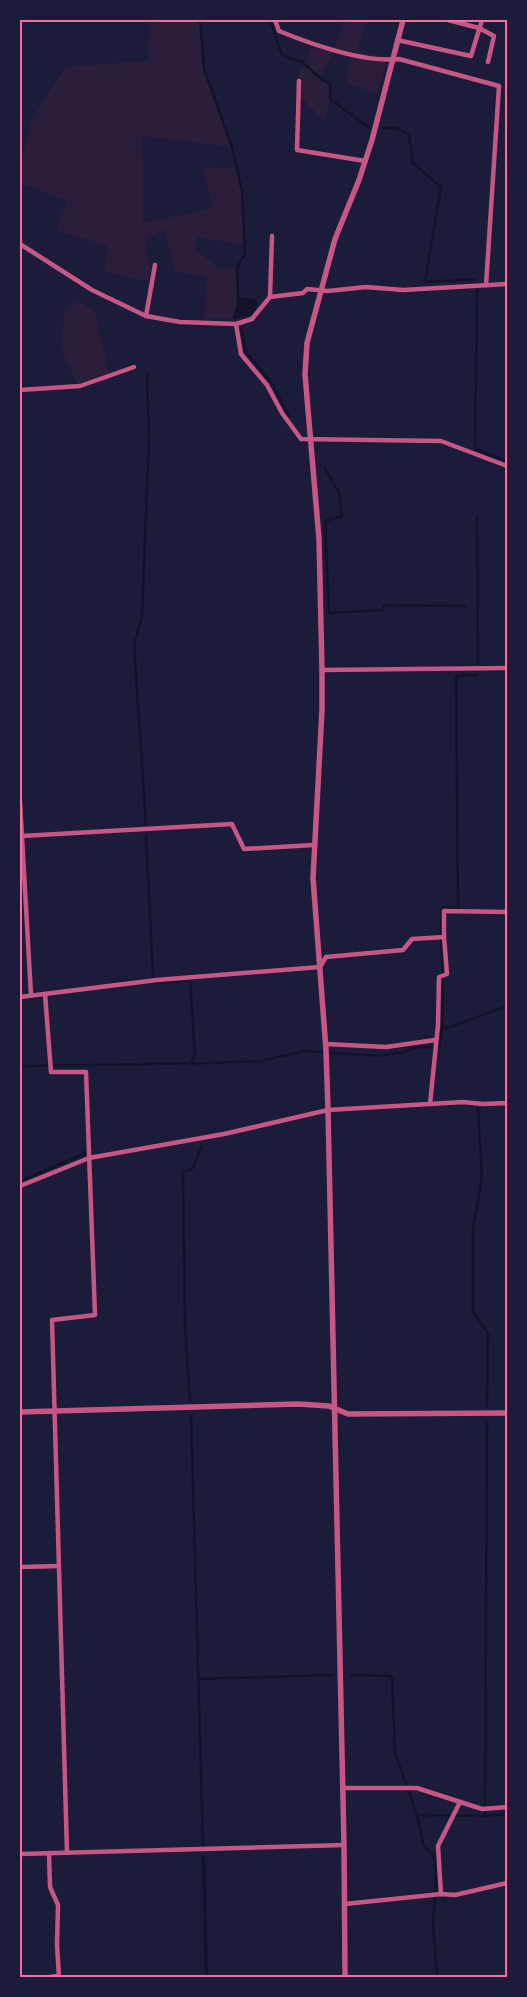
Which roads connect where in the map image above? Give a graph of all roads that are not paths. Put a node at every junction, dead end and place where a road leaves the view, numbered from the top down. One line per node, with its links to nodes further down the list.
1 (275, 20): 7 (street)
2 (403, 20): 6 (street)
3 (448, 20): 5 (street)
4 (482, 20): 5 (street)
5 (479, 28): 6 (street); 8 (street)
6 (398, 40): 7 (street)
7 (392, 60): 10 (street); 15 (street)
8 (488, 62)
9 (299, 81): 10 (street)
10 (365, 161): 16 (street)
11 (272, 236): 17 (street)
12 (20, 244): 18 (street)
13 (155, 265): 18 (street)
14 (507, 284): 15 (street)
15 (486, 285): 16 (street)
16 (320, 290): 17 (street); 22 (street)
17 (270, 297): 19 (street)
18 (146, 316): 19 (street)
19 (236, 324): 22 (street)
20 (134, 366): 21 (street)
21 (20, 390)
22 (312, 439): 23 (street); 25 (street)
23 (507, 466)
24 (507, 668): 25 (street)
25 (322, 670): 28 (street)
26 (20, 802): 27 (street)
27 (22, 836): 28 (street); 33 (street)
28 (313, 845): 31 (street)
29 (507, 912): 30 (street)
30 (444, 937): 31 (street); 35 (street)
31 (320, 967): 32 (street); 36 (street)
32 (45, 994): 33 (street); 40 (street)
33 (31, 995): 34 (street)
34 (20, 997)
35 (435, 1043): 36 (street); 38 (street)
36 (326, 1050): 39 (street)
37 (507, 1103): 38 (street)
38 (430, 1104): 39 (street)
39 (328, 1110): 40 (street); 42 (street)
40 (88, 1158): 41 (street); 43 (street)
41 (20, 1186)
42 (335, 1409): 43 (street); 45 (street); 48 (street)
43 (54, 1411): 44 (street); 46 (street)
44 (20, 1412)
45 (507, 1413)
46 (59, 1566): 47 (street); 52 (street)
47 (20, 1567)
48 (343, 1788): 49 (street); 51 (street)
49 (460, 1802): 50 (street); 56 (street)
50 (507, 1807)
51 (344, 1845): 52 (street); 57 (street)
52 (67, 1853): 54 (street)
53 (20, 1854): 54 (street)
54 (49, 1854): 59 (street)
55 (507, 1883): 56 (street)
56 (441, 1894): 57 (street)
57 (345, 1904): 60 (street)
58 (50, 1977): 59 (street)
59 (58, 1977)
60 (345, 1977)

